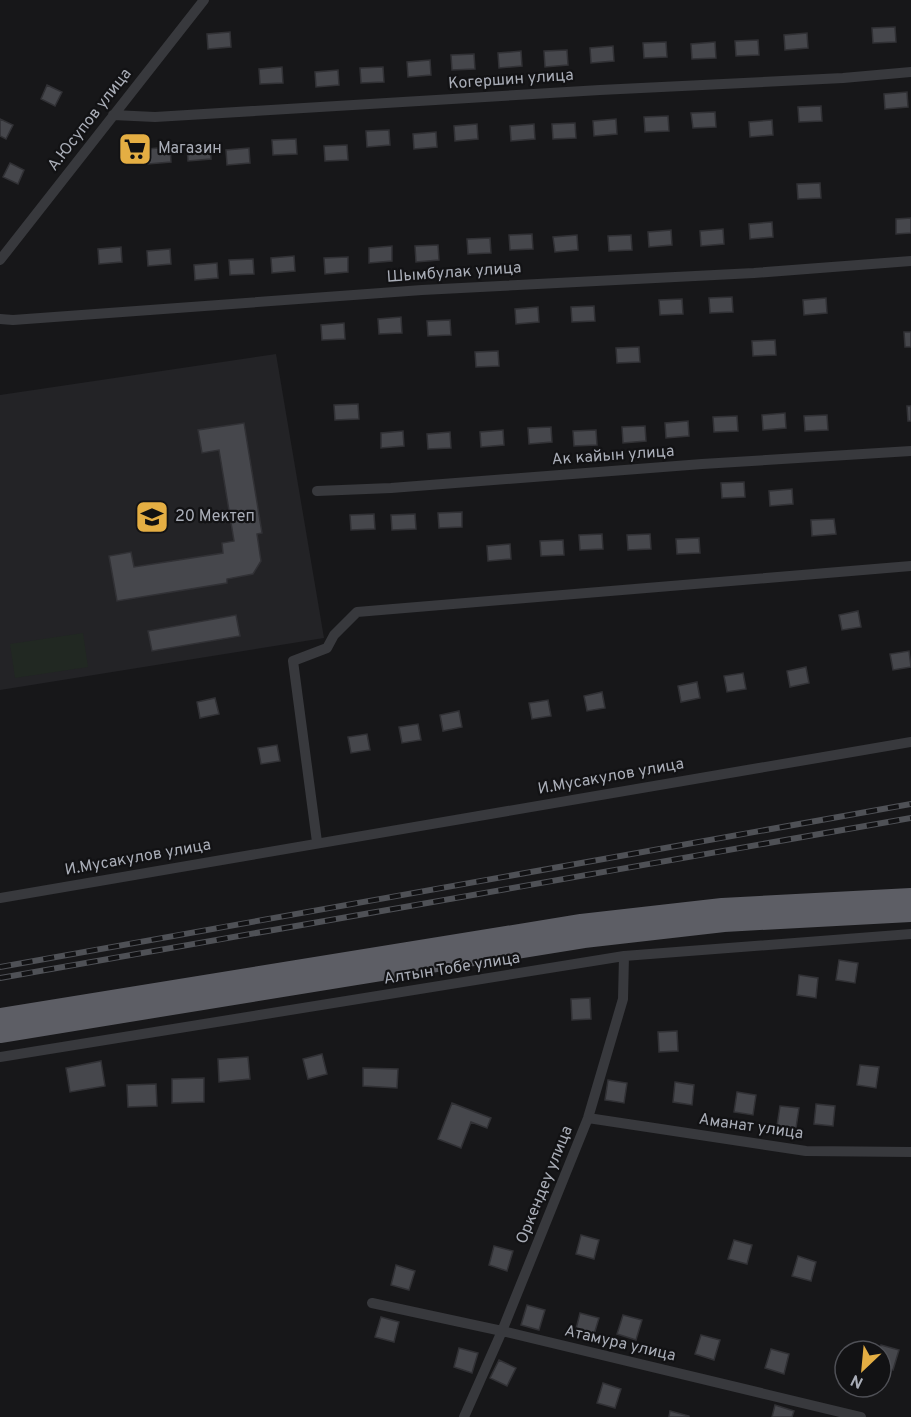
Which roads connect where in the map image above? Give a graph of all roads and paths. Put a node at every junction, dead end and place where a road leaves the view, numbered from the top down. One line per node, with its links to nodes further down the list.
1 (204, 0): 3 (street, А.Юсупов улица)
2 (911, 72): 3 (street, Когершин улица)
3 (113, 115): 4 (street, А.Юсупов улица)
4 (0, 260)
5 (911, 261): 6 (street, Шымбулак улица)
6 (0, 319)
7 (911, 451): 8 (street, Ак кайын улица)
8 (317, 491)
9 (911, 566): 11 (street)
10 (911, 742): 11 (street, И.Мусакулов улица)
11 (317, 842): 13 (street, И.Мусакулов улица)
12 (911, 897): 17 (highway)
13 (0, 898)
14 (911, 913): 18 (highway)
15 (911, 934): 16 (street, Алтын Тобе улица)
16 (624, 956): 19 (street, Алтын Тобе улица); 20 (street, Оркендеу улица)
17 (0, 1017)
18 (0, 1034)
19 (0, 1057)
20 (588, 1118): 21 (street, Аманат улица); 23 (street, Оркендеу улица)
21 (911, 1152)
22 (372, 1303): 23 (street, Атамура улица)
23 (501, 1331): 24 (street, Оркендеу улица); 25 (street, Атамура улица)
24 (464, 1417)
25 (861, 1417)

